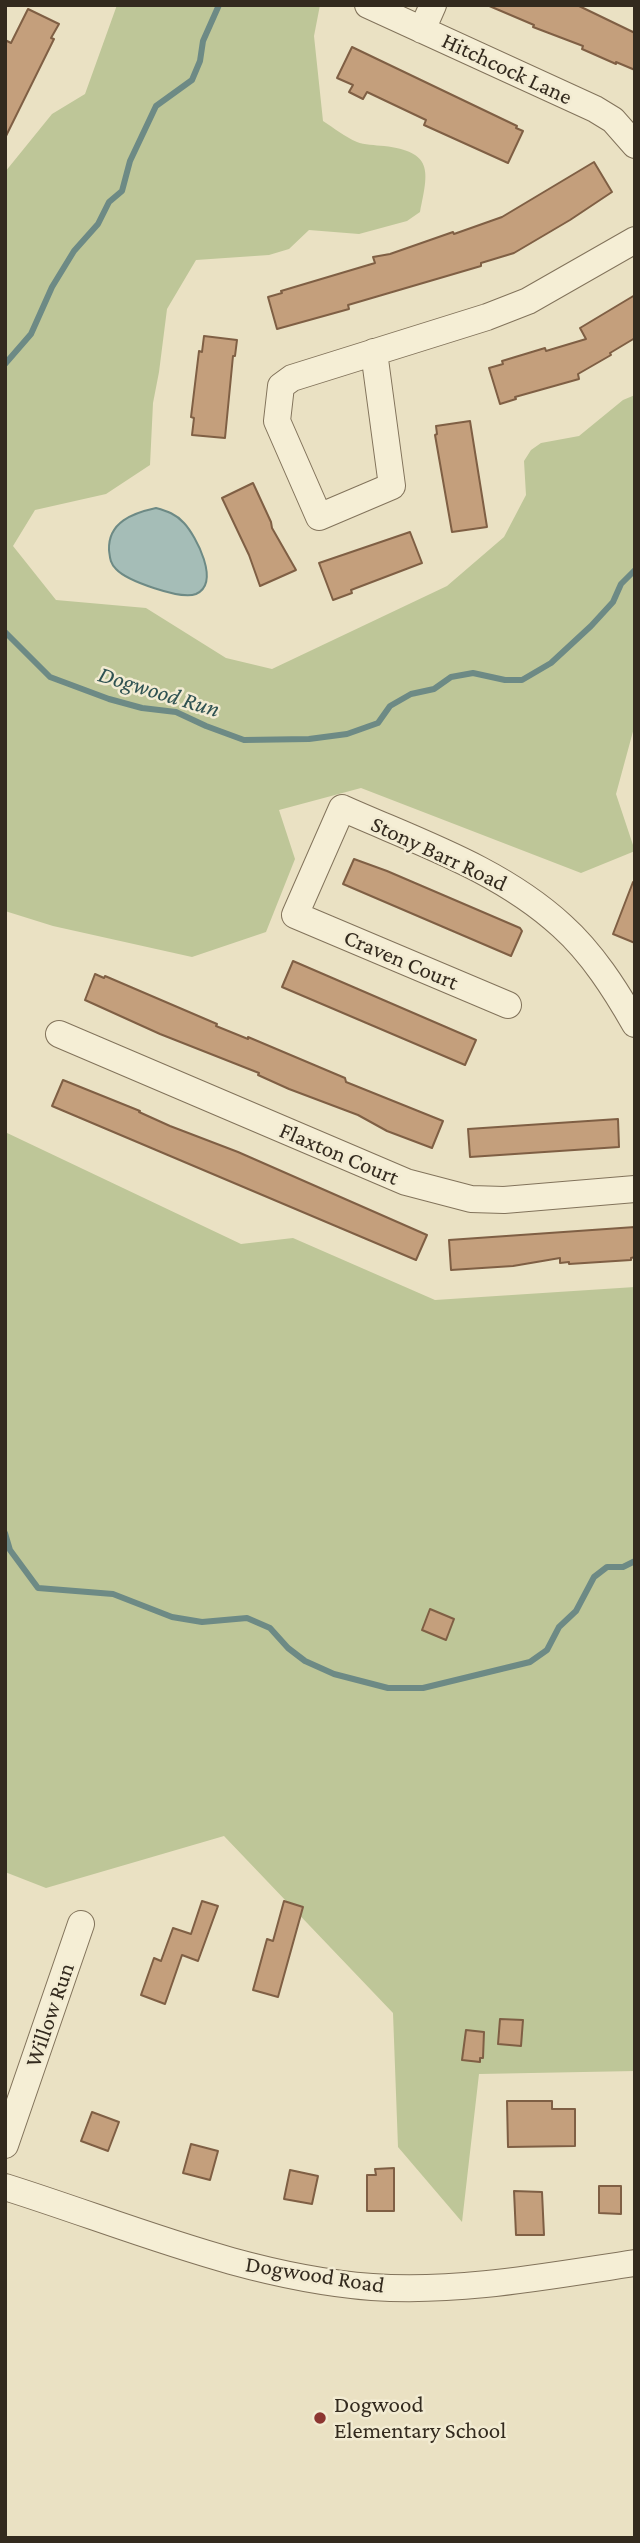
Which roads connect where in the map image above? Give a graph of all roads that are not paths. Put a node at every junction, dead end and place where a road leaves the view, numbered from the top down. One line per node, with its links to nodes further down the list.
1 (368, 5): 3 (street, Hitchcock Lane)
2 (433, 5): 3 (street)
3 (422, 30): 4 (street, Hitchcock Lane)
4 (635, 145)
5 (635, 240): 6 (street)
6 (374, 352): 6 (street)
7 (295, 915): 8 (street, Stony Barr Road); 9 (street, Craven Court)
8 (626, 994): 10 (street, Stony Barr Road)
9 (508, 1005)
10 (635, 1024)
11 (59, 1034): 12 (street, Flaxton Court)
12 (635, 1189)
13 (81, 1924): 14 (street, Willow Run)
14 (5, 2145)
15 (5, 2187): 16 (street, Dogwood Road)
16 (635, 2263)

